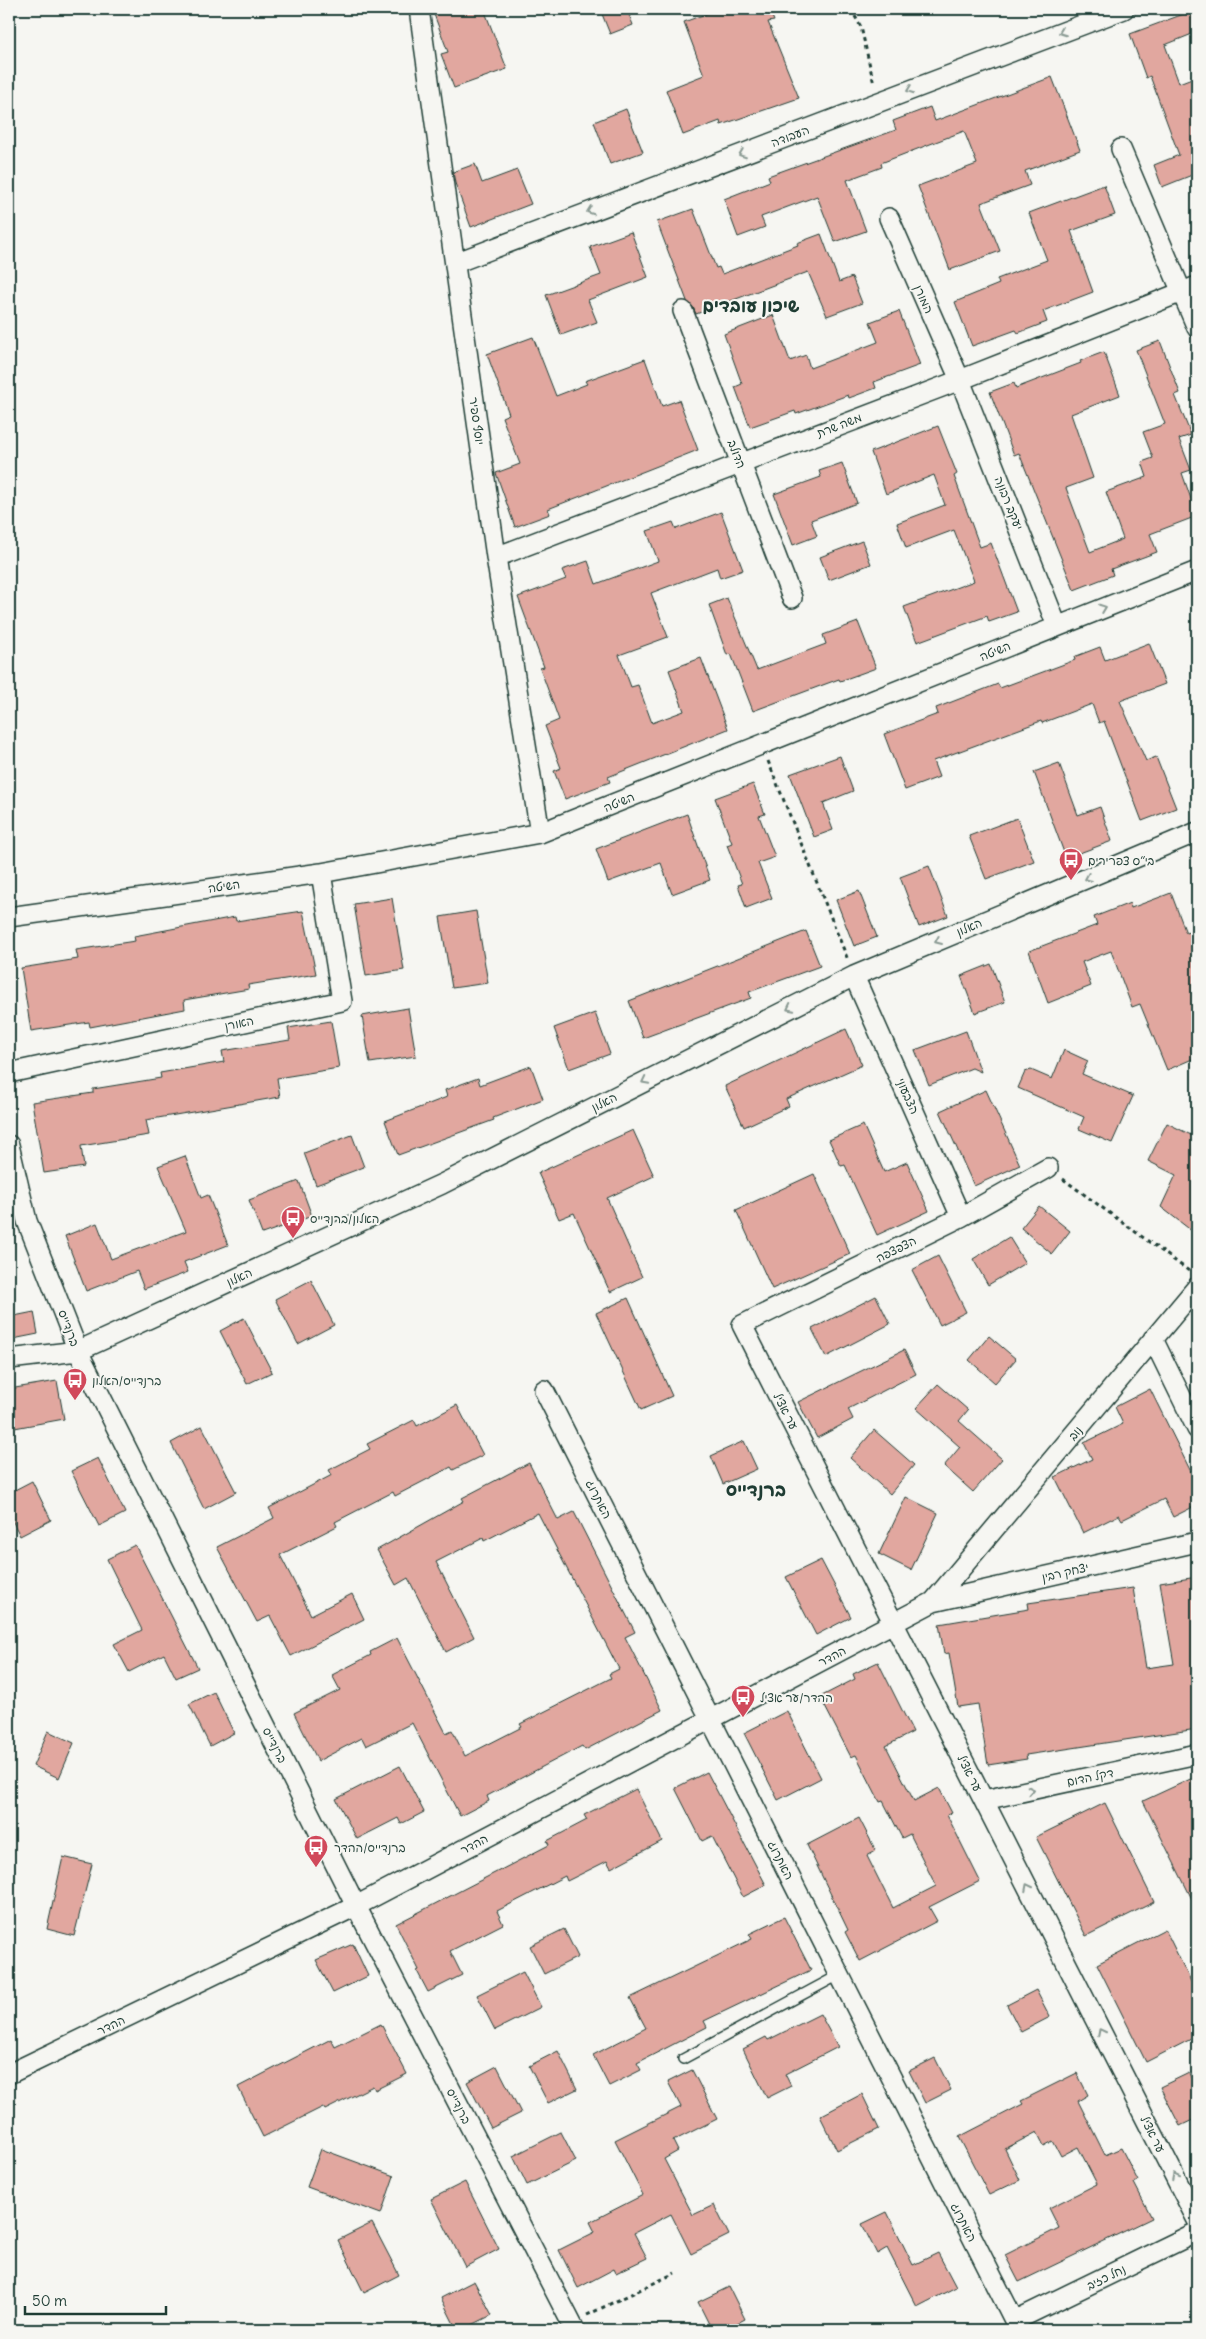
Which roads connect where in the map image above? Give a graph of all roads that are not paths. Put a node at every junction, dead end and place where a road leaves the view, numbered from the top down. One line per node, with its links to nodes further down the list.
1 (419, 9): 5 (street, יוסף ספיר)
2 (1124, 9): 5 (street, העבודה, one-way to 5)
3 (1121, 149): 6 (street)
4 (889, 218): 9 (street, המורן)
5 (455, 262): 11 (street, יוסף ספיר)
6 (1190, 289): 8 (street); 9 (street, משה שרת)
7 (683, 311): 10 (street, הדולב)
8 (1197, 328)
9 (960, 380): 10 (street, משה שרת); 14 (street, יעקב רבונה)
10 (740, 463): 11 (street, משה שרת); 13 (street, הדולב)
11 (496, 557): 16 (street, יוסף ספיר)
12 (1197, 571): 14 (street, השיטה, one-way to 12)
13 (792, 598)
14 (1058, 626): 16 (street, השיטה)
15 (1197, 832): 19 (street, האלון, one-way to 19)
16 (540, 833): 17 (street, השיטה)
17 (321, 873): 18 (street, השיטה); 20 (street, האורן)
18 (9, 917)
19 (854, 976): 23 (street, הצבעוני); 27 (street, האלון, one-way to 27)
20 (9, 1073)
21 (9, 1145): 27 (street, ברנדייס)
22 (1048, 1168): 23 (street, הצפצפה)
23 (961, 1217): 25 (street, הצפצפה)
24 (1197, 1287): 26 (street, נוב)
25 (742, 1325): 34 (street, ער אציל)
26 (1153, 1339): 30 (street); 33 (street, נוב)
27 (78, 1351): 28 (street, האלון); 38 (street, ברנדייס)
28 (9, 1359)
29 (544, 1390): 35 (street, האתרוג)
30 (1191, 1404): 31 (street)
31 (1197, 1429)
32 (1197, 1542): 33 (street, יצחק רבין)
33 (933, 1602): 34 (street, ההדר)
34 (895, 1623): 35 (street, ההדר); 37 (street, ער אציל)
35 (710, 1720): 38 (street, ההדר); 39 (street, האתרוג)
36 (1197, 1754): 37 (street, דקל הדום, one-way to 36)
37 (984, 1800): 42 (street, ער אציל, one-way to 37)
38 (356, 1906): 41 (street, ההדר); 44 (street, ברנדייס)
39 (840, 1975): 40 (lane); 45 (street, האתרוג)
40 (683, 2059)
41 (9, 2074)
42 (1197, 2220)
43 (1197, 2232): 45 (street, נחל כזיב)
44 (572, 2326)
45 (1016, 2326)

